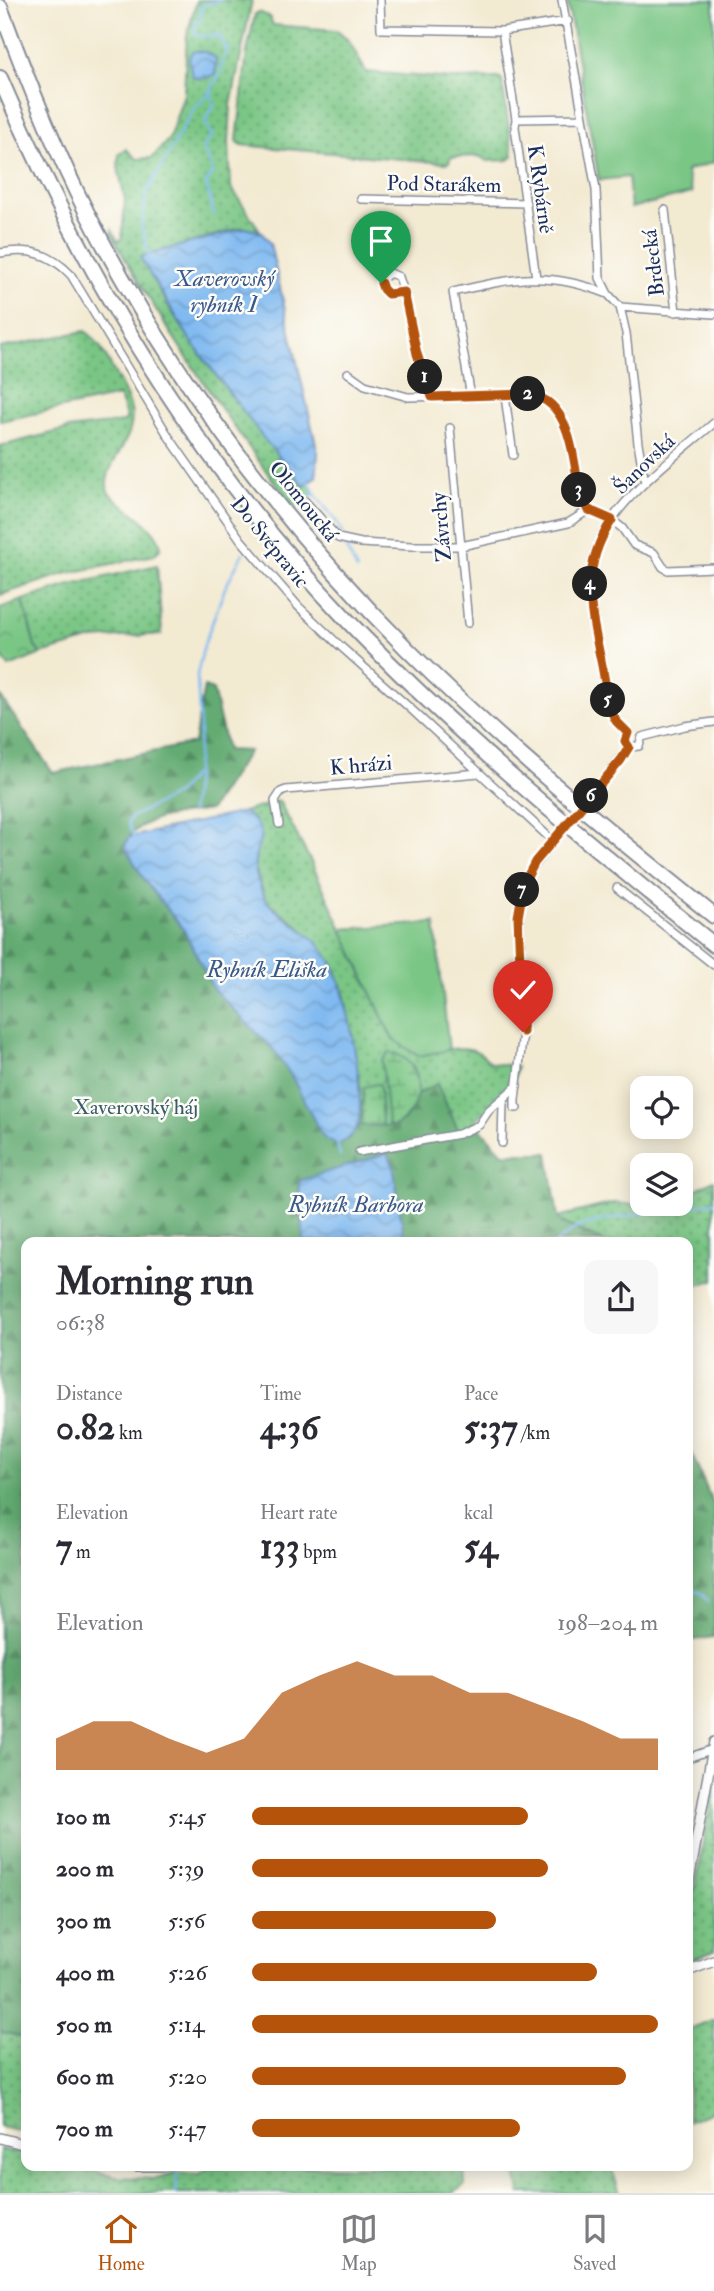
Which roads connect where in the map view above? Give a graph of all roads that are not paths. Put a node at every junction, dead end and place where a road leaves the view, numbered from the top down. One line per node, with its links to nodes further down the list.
1 (380, 0): 5 (street)
2 (562, 0): 4 (street)
3 (0, 6): 41 (highway, Olomoucká)
4 (568, 21): 5 (street); 7 (street)
5 (502, 31): 8 (street, K Rybárně)
6 (0, 78): 42 (highway)
7 (582, 118): 8 (street); 15 (street)
8 (516, 119): 10 (street, K Rybárně)
9 (361, 199): 10 (street, Pod Starákem)
10 (526, 203): 13 (street, K Rybárně)
11 (665, 210): 17 (street, Brdecká)
12 (0, 253): 37 (street, Do Svépravic)
13 (536, 278): 15 (street); 22 (street)
14 (404, 292): 21 (street)
15 (608, 294): 16 (street)
16 (620, 307): 17 (street); 26 (street)
17 (676, 312): 18 (street)
18 (714, 314)
19 (348, 373): 21 (street)
20 (505, 396): 22 (street); 25 (street); 28 (street)
21 (432, 397): 22 (street)
22 (471, 397)
23 (714, 423): 26 (street, Šanovská)
24 (450, 428): 30 (street, Závrchy)
25 (513, 455)
26 (645, 483): 29 (street, Šanovská)
27 (305, 501): 30 (street)
28 (589, 510): 29 (street); 30 (street)
29 (612, 520): 31 (street); 34 (street, Šanovská)
30 (461, 546): 32 (street, Závrchy)
31 (714, 568)
32 (468, 623)
33 (714, 722): 35 (street)
34 (628, 733): 35 (street); 36 (street)
35 (642, 737): 36 (street)
36 (629, 747): 39 (street, bridge)
37 (479, 773): 38 (street, K hrázi); 39 (street, Do Svépravic)
38 (279, 824)
39 (555, 838): 44 (street)
40 (617, 888): 43 (street)
41 (714, 916)
42 (714, 945)
43 (714, 965)
44 (517, 1085): 45 (street); 46 (street)
45 (507, 1094): 47 (street); 48 (street)
46 (517, 1108)
47 (502, 1143)
48 (359, 1152)
49 (713, 1746): 50 (street); 51 (street)
50 (693, 1756)
51 (693, 1858)
52 (714, 1961): 53 (street)
53 (693, 1969)
54 (0, 2138): 55 (street)
55 (21, 2144)

